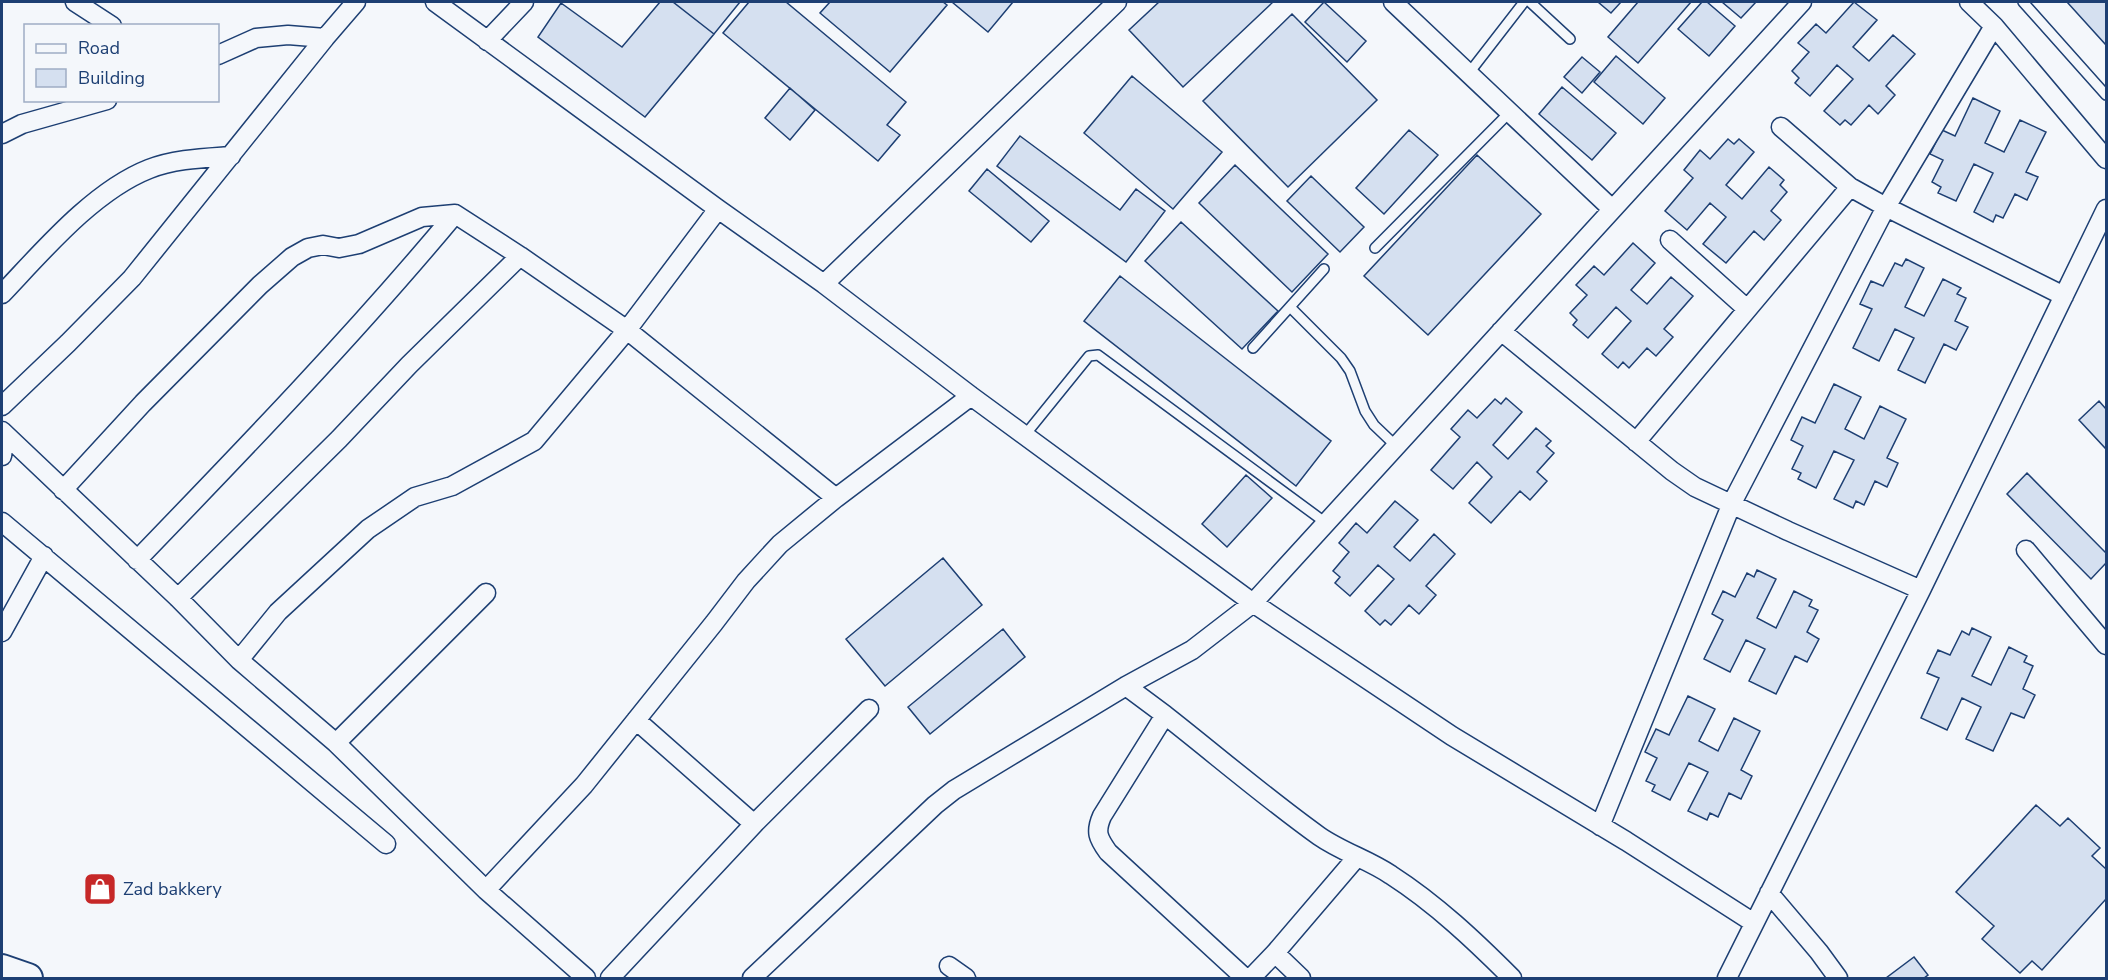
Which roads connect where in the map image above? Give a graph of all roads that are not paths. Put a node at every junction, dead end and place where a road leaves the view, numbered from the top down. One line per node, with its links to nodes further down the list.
1 (75, 2): 12 (street)
2 (356, 2): 14 (street)
3 (435, 2): 16 (street)
4 (524, 2): 16 (street)
5 (1117, 2): 36 (street)
6 (1393, 2): 18 (street)
7 (1524, 2): 18 (lane)
8 (1530, 2): 15 (lane)
9 (1802, 2): 29 (street)
10 (1968, 2): 13 (street)
11 (2023, 2): 19 (lane)
12 (109, 24)
13 (1994, 26): 25 (street); 27 (street)
14 (325, 38): 17 (street); 24 (street)
15 (1570, 39)
16 (487, 41): 28 (street)
17 (219, 55)
18 (1469, 73): 21 (street)
19 (2106, 95)
20 (100, 102): 23 (street)
21 (1510, 112): 29 (street); 33 (lane)
22 (1781, 127): 26 (street)
23 (2, 134)
24 (231, 156): 37 (street); 45 (street)
25 (2106, 159)
26 (1850, 187): 27 (street); 40 (street)
27 (1886, 207): 38 (street); 53 (street)
28 (718, 209): 36 (street); 41 (street)
29 (1612, 209): 42 (street)
30 (2106, 209): 38 (street)
31 (455, 214): 34 (street); 51 (street); 58 (street)
32 (1670, 240): 40 (street)
33 (1375, 248)
34 (520, 256): 41 (street); 61 (street)
35 (1324, 269): 39 (lane)
36 (824, 284): 44 (street)
37 (2, 294)
38 (2064, 296): 59 (street)
39 (1290, 307): 43 (lane); 49 (lane)
40 (1747, 309): 48 (street)
41 (627, 330): 52 (street); 65 (street)
42 (1501, 331): 48 (street); 49 (street)
43 (1253, 348)
44 (971, 396): 47 (street); 52 (street)
45 (2, 406)
46 (3, 433): 50 (street); 51 (street)
47 (1024, 435): 55 (lane); 62 (street)
48 (1636, 442): 53 (street)
49 (1396, 446): 55 (street)
50 (2, 456)
51 (63, 490): 58 (street)
52 (836, 498): 69 (street)
53 (1732, 503): 59 (street); 72 (street)
54 (2, 522): 57 (street)
55 (1326, 523): 62 (street)
56 (2026, 550): 64 (street)
57 (44, 556): 63 (street); 73 (street)
58 (137, 560): 61 (street)
59 (1921, 591): 76 (street)
60 (486, 593): 70 (street)
61 (178, 598): 65 (street)
62 (1252, 603): 66 (street); 72 (street)
63 (2, 632)
64 (2106, 645)
65 (239, 660): 70 (street)
66 (1126, 686): 68 (street); 84 (street)
67 (869, 709): 71 (street)
68 (1165, 715): 74 (street); 86 (street)
69 (636, 720): 71 (street); 75 (street)
70 (336, 742): 75 (street)
71 (754, 824): 83 (street)
72 (1600, 826): 77 (street)
73 (386, 844)
74 (1357, 857): 78 (street); 89 (street)
75 (486, 890): 82 (street)
76 (1769, 893): 77 (street); 91 (street)
77 (1754, 923): 90 (street)
78 (1275, 953): 87 (street); 88 (street)
79 (949, 966): 85 (street)
80 (2, 969): 81 (main road)
81 (28, 978)
82 (586, 978)
83 (610, 978)
84 (752, 978)
85 (966, 978)
86 (1245, 978)
87 (1251, 978)
88 (1301, 978)
89 (1512, 978)
90 (1727, 978)
91 (1838, 978)

